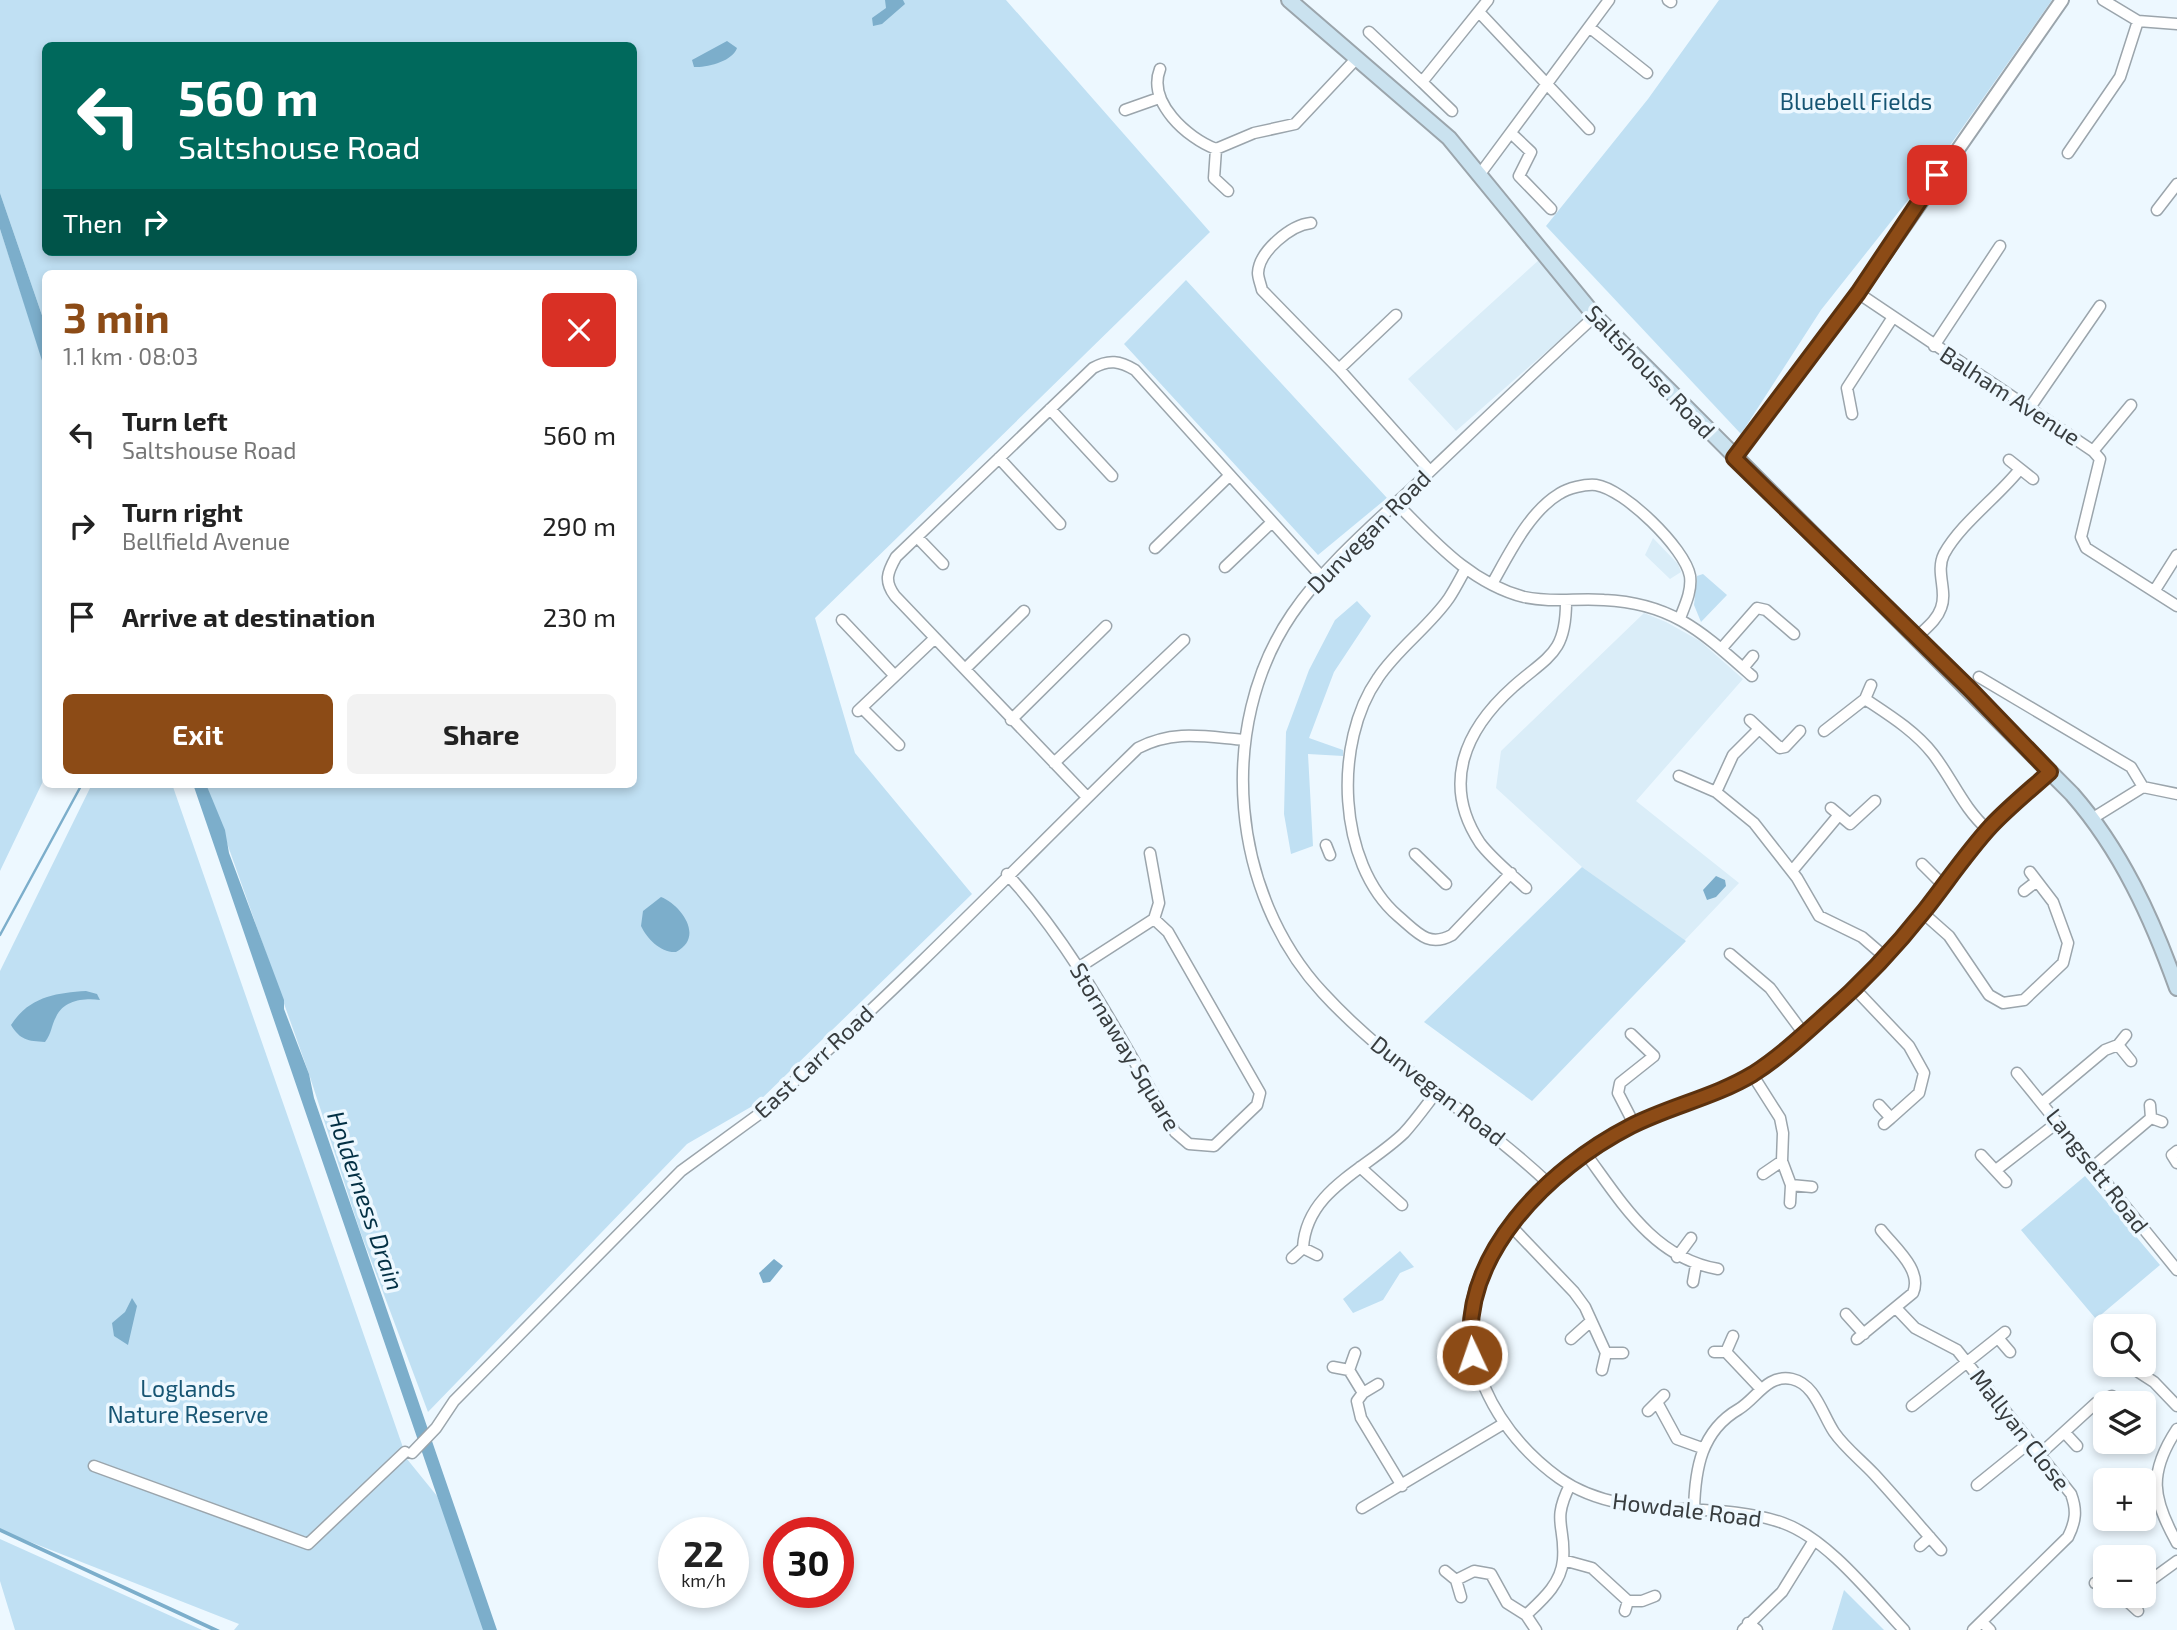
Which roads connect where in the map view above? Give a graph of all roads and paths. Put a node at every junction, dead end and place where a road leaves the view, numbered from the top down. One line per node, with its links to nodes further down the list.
1 (1289, 0): 11 (main road, Saltshouse Road)
2 (1488, 0): 6 (street)
3 (1609, 0): 9 (street)
4 (2062, 0): 30 (street)
5 (2103, 0): 7 (street)
6 (1479, 12): 14 (street); 15 (street)
7 (2138, 21): 8 (street); 22 (street)
8 (2177, 24)
9 (1589, 27): 13 (street); 15 (street)
10 (1369, 32): 14 (street)
11 (1356, 59): 21 (street); 23 (main road, Saltshouse Road)
12 (1160, 69): 16 (street)
13 (1647, 73)
14 (1422, 82): 18 (street)
15 (1547, 84): 19 (street); 20 (street)
16 (1159, 98): 17 (street); 21 (street)
17 (1125, 110)
18 (1452, 111)
19 (1589, 129)
20 (1511, 133): 23 (street); 26 (street)
21 (1216, 149): 25 (street)
22 (2068, 153)
23 (1480, 174): 33 (main road, Saltshouse Road)
24 (2177, 184): 27 (street)
25 (1228, 191)
26 (1551, 209)
27 (2157, 210)
28 (1311, 223): 36 (street)
29 (2000, 246): 35 (street)
30 (1858, 293): 34 (street, Balham Avenue); 43 (street)
31 (2100, 306): 39 (street)
32 (1396, 315): 36 (street)
33 (1595, 316): 43 (main road, Saltshouse Road); 46 (street, Dunvegan Road)
34 (1893, 317): 35 (street, Balham Avenue); 40 (street)
35 (1934, 346): 39 (street, Balham Avenue)
36 (1339, 369): 46 (street)
37 (2131, 405): 41 (street)
38 (1050, 409): 42 (street); 47 (street); 48 (street)
39 (2029, 409): 41 (street, Balham Avenue)
40 (1852, 414)
41 (2093, 451): 61 (street, Balham Avenue)
42 (999, 458): 52 (street); 53 (street)
43 (1734, 458): 71 (main road, Saltshouse Road)
44 (2009, 460): 45 (street)
45 (2020, 469): 49 (street); 71 (street)
46 (1430, 471): 50 (street, Dunvegan Road)
47 (1112, 476)
48 (1229, 476): 51 (street); 54 (street)
49 (2033, 479)
50 (1396, 503): 58 (street); 59 (street, Dunvegan Road)
51 (1271, 523): 57 (street); 59 (street)
52 (1060, 524)
53 (916, 537): 56 (street); 72 (street)
54 (1155, 548)
55 (2177, 555): 61 (street)
56 (943, 564)
57 (1225, 567)
58 (1465, 570): 60 (street); 106 (street)
59 (1321, 576): 88 (street, Dunvegan Road)
60 (1492, 584): 63 (street); 67 (street)
61 (2155, 590): 64 (street, Balham Avenue)
62 (1752, 597): 65 (street)
63 (1566, 602): 67 (street); 106 (street)
64 (2177, 606)
65 (1757, 608): 70 (street); 74 (street)
66 (1024, 611): 77 (street)
67 (1680, 618): 74 (street)
68 (842, 620): 78 (street)
69 (1106, 626): 83 (street)
70 (1794, 634)
71 (1917, 637): 91 (main road, Saltshouse Road)
72 (935, 638): 77 (street); 78 (street)
73 (1184, 640): 90 (street)
74 (1721, 649): 76 (street)
75 (1753, 656): 76 (street)
76 (1743, 668): 79 (street)
77 (965, 669): 83 (street)
78 (895, 676): 89 (street)
79 (1752, 676)
80 (1979, 677): 93 (street)
81 (1871, 685): 82 (street)
82 (1865, 699): 86 (street); 101 (street)
83 (1011, 720): 90 (street)
84 (1751, 720): 85 (street)
85 (1759, 729): 87 (street); 94 (street)
86 (1824, 730)
87 (1800, 731)
88 (1245, 740): 96 (street, East Carr Road); 126 (street, Dunvegan Road)
89 (899, 745)
90 (1054, 763): 96 (street)
91 (2050, 772): 100 (main road, Saltshouse Road); 101 (street, Howdale Road)
92 (1679, 776): 94 (street)
93 (2143, 787): 95 (street); 100 (street)
94 (1716, 792): 105 (street)
95 (2177, 794)
96 (1087, 797): 107 (street, East Carr Road)
97 (1875, 801): 99 (street)
98 (1830, 808): 99 (street)
99 (1838, 816): 105 (street)
100 (2093, 818): 118 (main road, Saltshouse Road)
101 (1988, 830): 109 (street, Howdale Road)
102 (1415, 854): 108 (street)
103 (1148, 859): 113 (street)
104 (1922, 864): 109 (street)
105 (1792, 871): 115 (street)
106 (1511, 873): 110 (street)
107 (1007, 874): 116 (street, Stornaway Square); 190 (street, East Carr Road)
108 (1446, 884)
109 (1944, 886): 112 (street, Howdale Road)
110 (1526, 888)
111 (2024, 891): 112 (street)
112 (1923, 913): 115 (street, Howdale Road)
113 (1154, 919): 116 (street); 116 (street, Stornaway Square)
114 (1730, 954): 120 (street)
115 (1884, 956): 117 (street, Howdale Road)
116 (1078, 968)
117 (1854, 988): 120 (street, Howdale Road); 128 (street)
118 (2177, 988)
119 (1631, 1034): 133 (street)
120 (1804, 1034): 125 (street, Howdale Road)
121 (2126, 1035): 122 (street)
122 (2118, 1045): 123 (street); 127 (street)
123 (2131, 1061)
124 (2017, 1073): 127 (street, Langsett Road)
125 (1752, 1074): 133 (street, Howdale Road); 137 (street)
126 (1435, 1094): 139 (street); 144 (street, Dunvegan Road)
127 (2043, 1102): 131 (street, Langsett Road)
128 (1879, 1105)
129 (2150, 1105): 130 (street)
130 (2151, 1118): 132 (street); 140 (street)
131 (2058, 1122): 140 (street, Langsett Road); 141 (street)
132 (2162, 1122)
133 (1634, 1124): 135 (street, Howdale Road)
134 (2177, 1151): 138 (street)
135 (1586, 1154): 144 (street, Howdale Road); 154 (street)
136 (1981, 1155): 141 (street)
137 (1782, 1161): 142 (street); 145 (street)
138 (2177, 1163)
139 (1360, 1167): 148 (street); 152 (street)
140 (2093, 1167): 158 (street, Langsett Road)
141 (1996, 1170): 143 (street)
142 (1763, 1174)
143 (2006, 1182)
144 (1548, 1183): 149 (street, Howdale Road)
145 (1791, 1185): 146 (street); 147 (street)
146 (1812, 1188)
147 (1790, 1203)
148 (1402, 1205)
149 (1511, 1226): 162 (street); 183 (street, Howdale Road)
150 (1881, 1230): 160 (street)
151 (1691, 1238): 154 (street)
152 (1303, 1248): 153 (street); 155 (street)
153 (1317, 1255)
154 (1677, 1257): 156 (street)
155 (1292, 1258)
156 (1696, 1265): 157 (street); 159 (street)
157 (1717, 1269)
158 (2177, 1270)
159 (1693, 1282)
160 (1896, 1308): 161 (street); 171 (street, Mallyan Close)
161 (1852, 1317)
162 (1590, 1322): 164 (street); 169 (street)
163 (1733, 1336): 166 (street)
164 (1571, 1339)
165 (1714, 1352): 166 (street)
166 (1726, 1352): 177 (street)
167 (2010, 1352): 171 (street)
168 (1355, 1353): 173 (street)
169 (1606, 1353): 170 (street); 174 (street)
170 (1623, 1353)
171 (1967, 1362): 179 (street); 186 (street, Mallyan Close)
172 (1333, 1367): 173 (street)
173 (1349, 1370): 178 (street)
174 (1602, 1370)
175 (2146, 1377): 181 (street)
176 (1378, 1384): 178 (street)
177 (1760, 1388): 188 (street); 198 (street)
178 (1363, 1393): 194 (street)
179 (1913, 1406)
180 (2093, 1406): 185 (street)
181 (2177, 1406)
182 (1648, 1411): 188 (street)
183 (1503, 1424): 192 (street, Howdale Road); 194 (street)
184 (2177, 1429): 200 (street)
185 (2066, 1434): 187 (street); 189 (street)
186 (2029, 1443): 189 (street, Mallyan Close); 191 (street)
187 (2077, 1446)
188 (1702, 1448): 197 (street)
189 (2039, 1455): 213 (street, Mallyan Close)
190 (94, 1466)
191 (1986, 1478): 193 (street); 195 (street)
192 (1570, 1485): 197 (street, Howdale Road); 203 (street)
193 (1977, 1485)
194 (1402, 1486): 196 (street)
195 (1993, 1486)
196 (1362, 1508)
197 (1695, 1510): 199 (street, Howdale Road)
198 (1930, 1537): 201 (street); 202 (street)
199 (1813, 1542): 214 (street); 217 (street, Howdale Road)
200 (2177, 1543)
201 (1920, 1546)
202 (1941, 1550)
203 (1563, 1560): 208 (street); 212 (street)
204 (2177, 1561): 206 (street)
205 (1445, 1571): 207 (street)
206 (2156, 1576)
207 (1456, 1580): 209 (street); 212 (street)
208 (1655, 1596)
209 (1461, 1597)
210 (2135, 1608): 211 (street)
211 (2138, 1611)
212 (1527, 1615): 215 (street)
213 (1982, 1622): 218 (street, Mallyan Close); 219 (street)
214 (1746, 1626): 216 (street)
215 (1536, 1630)
216 (1757, 1630)
217 (1904, 1630)
218 (1973, 1630)
219 (1990, 1630)

